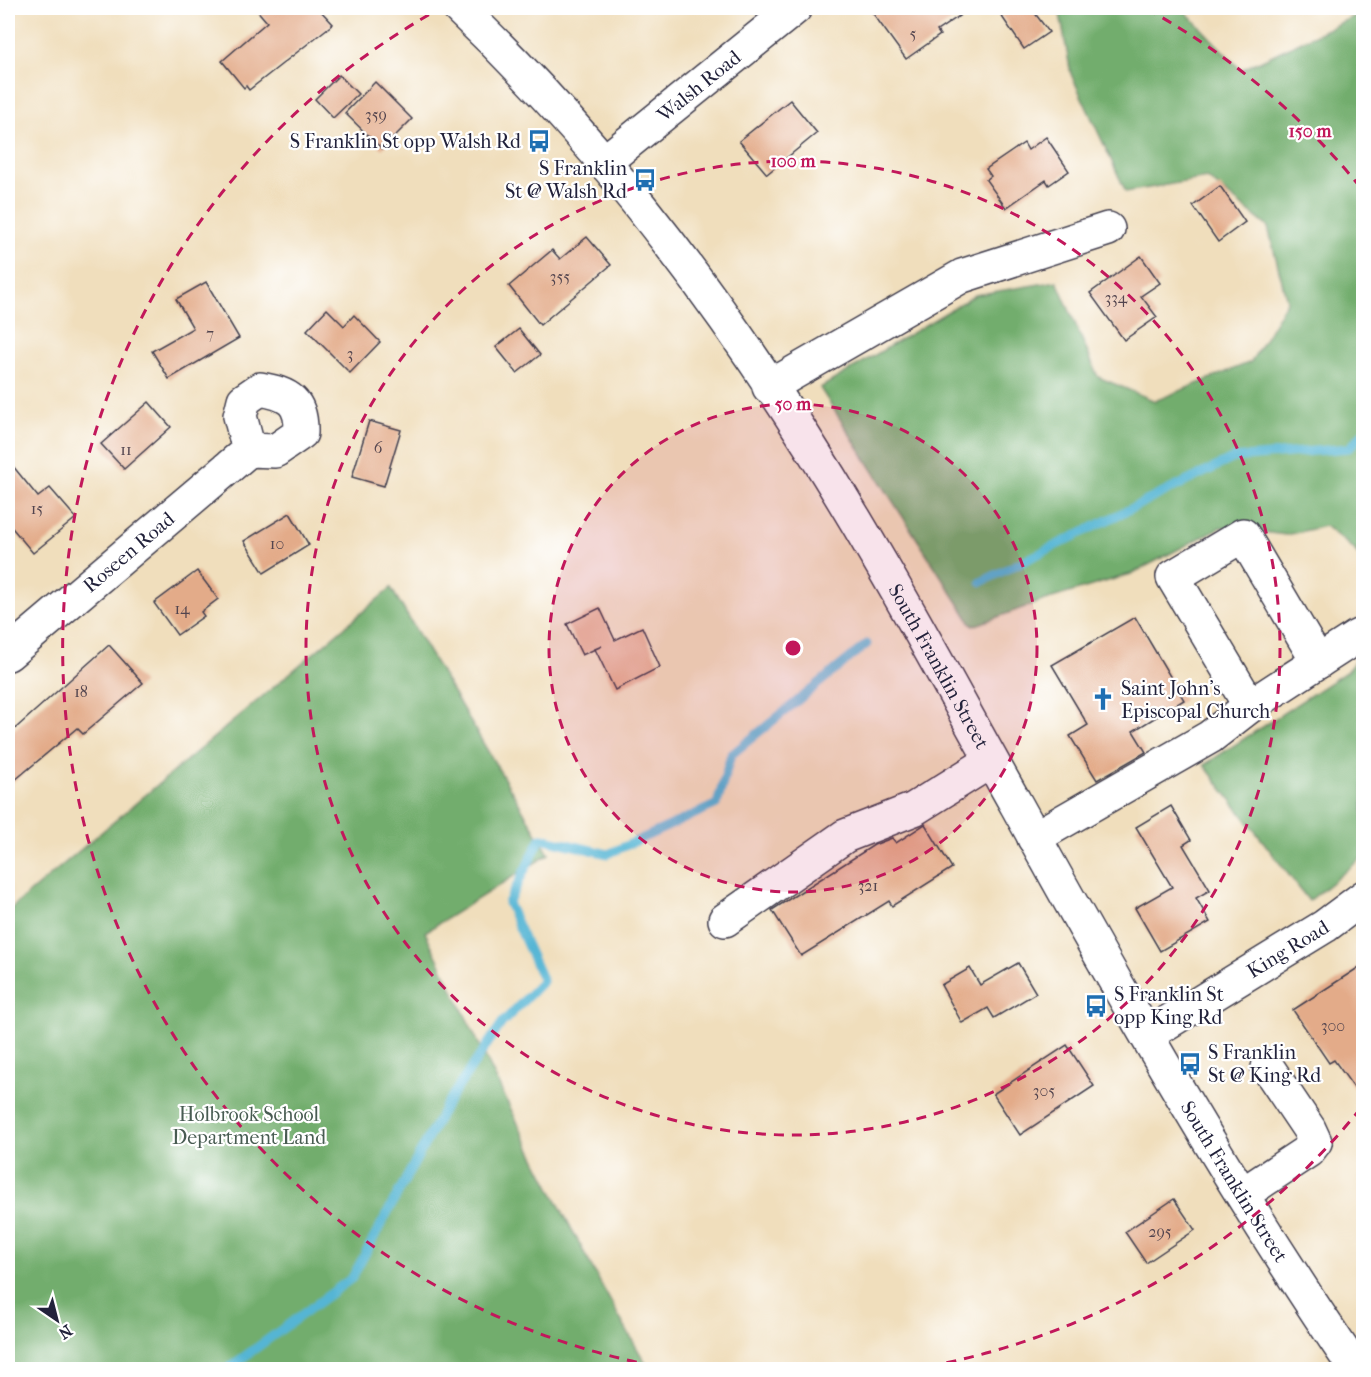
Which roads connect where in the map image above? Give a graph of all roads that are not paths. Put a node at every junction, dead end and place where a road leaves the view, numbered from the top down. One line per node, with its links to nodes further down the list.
1 (459, 8): 3 (main road, South Franklin Street)
2 (795, 8): 3 (main road, Walsh Road)
3 (603, 163): 5 (main road, South Franklin Street)
4 (1108, 229): 5 (main road)
5 (769, 387): 11 (main road, South Franklin Street)
6 (249, 450): 8 (main road, Roseen Road)
7 (1364, 638): 9 (main road)
8 (8, 654)
9 (1318, 662): 10 (main road); 10 (main road)
10 (1250, 706): 12 (main road)
11 (991, 761): 12 (main road, South Franklin Street); 14 (main road)
12 (1034, 838): 15 (main road, South Franklin Street)
13 (1364, 897): 15 (main road, King Road)
14 (725, 920)
15 (1147, 1035): 17 (main road, South Franklin Street)
16 (1268, 1068): 17 (main road)
17 (1243, 1194): 18 (main road, South Franklin Street)
18 (1356, 1370)

